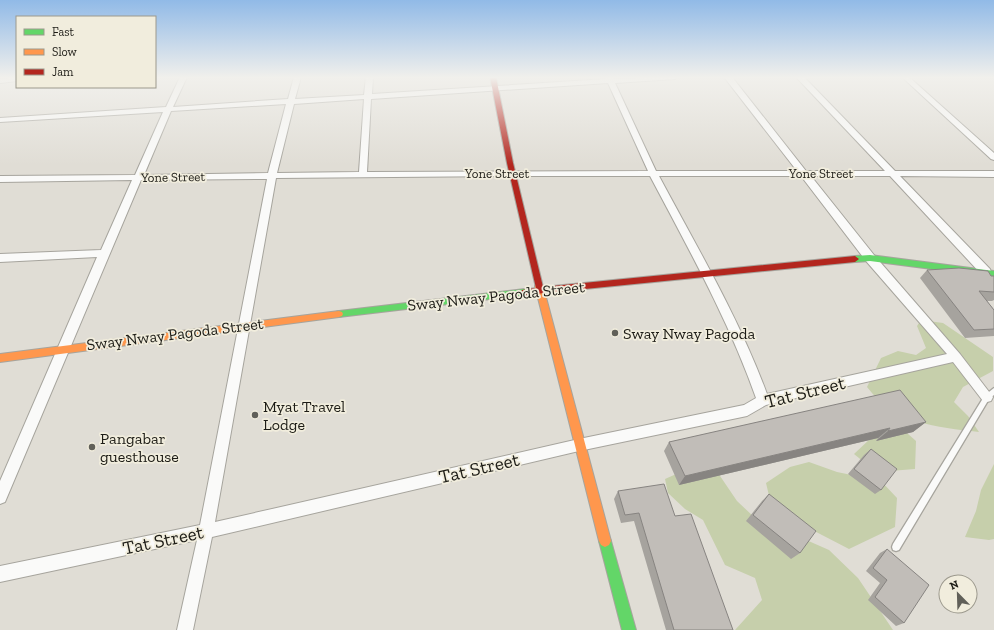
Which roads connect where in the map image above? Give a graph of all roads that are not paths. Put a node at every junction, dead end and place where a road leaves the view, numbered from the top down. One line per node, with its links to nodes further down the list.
1 (170, 106): 10 (street)
2 (218, 106): 10 (street)
3 (291, 106): 19 (street)
4 (367, 106): 16 (street)
5 (499, 106): 13 (street)
6 (623, 106): 14 (street)
7 (751, 106): 15 (street)
8 (828, 106): 17 (street)
9 (938, 106): 12 (street)
10 (168, 110): 11 (street); 20 (street)
11 (0, 120)
12 (994, 157)
13 (512, 173): 14 (street, Yone Street); 16 (street, Yone Street); 27 (street)
14 (653, 173): 15 (street, Yone Street); 25 (street)
15 (802, 173): 17 (street, Yone Street); 24 (street)
16 (363, 174): 19 (street, Yone Street)
17 (892, 174): 18 (street, Yone Street); 26 (street)
18 (994, 174)
19 (272, 176): 20 (street, Yone Street); 28 (street)
20 (139, 178): 21 (street, Yone Street); 22 (street)
21 (0, 179)
22 (104, 253): 23 (street); 29 (street)
23 (0, 258)
24 (870, 258): 25 (street, Sway Nway Pagoda Street); 26 (street, Sway Nway Pagoda Street); 31 (street)
25 (706, 273): 27 (street, Sway Nway Pagoda Street); 33 (street)
26 (990, 273)
27 (540, 290): 28 (street, Sway Nway Pagoda Street); 34 (street)
28 (244, 325): 29 (street, Sway Nway Pagoda Street); 36 (street)
29 (64, 348): 30 (street, Sway Nway Pagoda Street); 35 (street)
30 (0, 358)
31 (956, 358): 32 (street); 33 (street, Tat Street)
32 (990, 394): 37 (lane)
33 (763, 400): 34 (street, Tat Street)
34 (579, 445): 36 (street, Tat Street); 40 (street)
35 (0, 497)
36 (206, 531): 38 (street, Tat Street); 39 (street)
37 (896, 546)
38 (0, 574)
39 (185, 630)
40 (628, 630)

